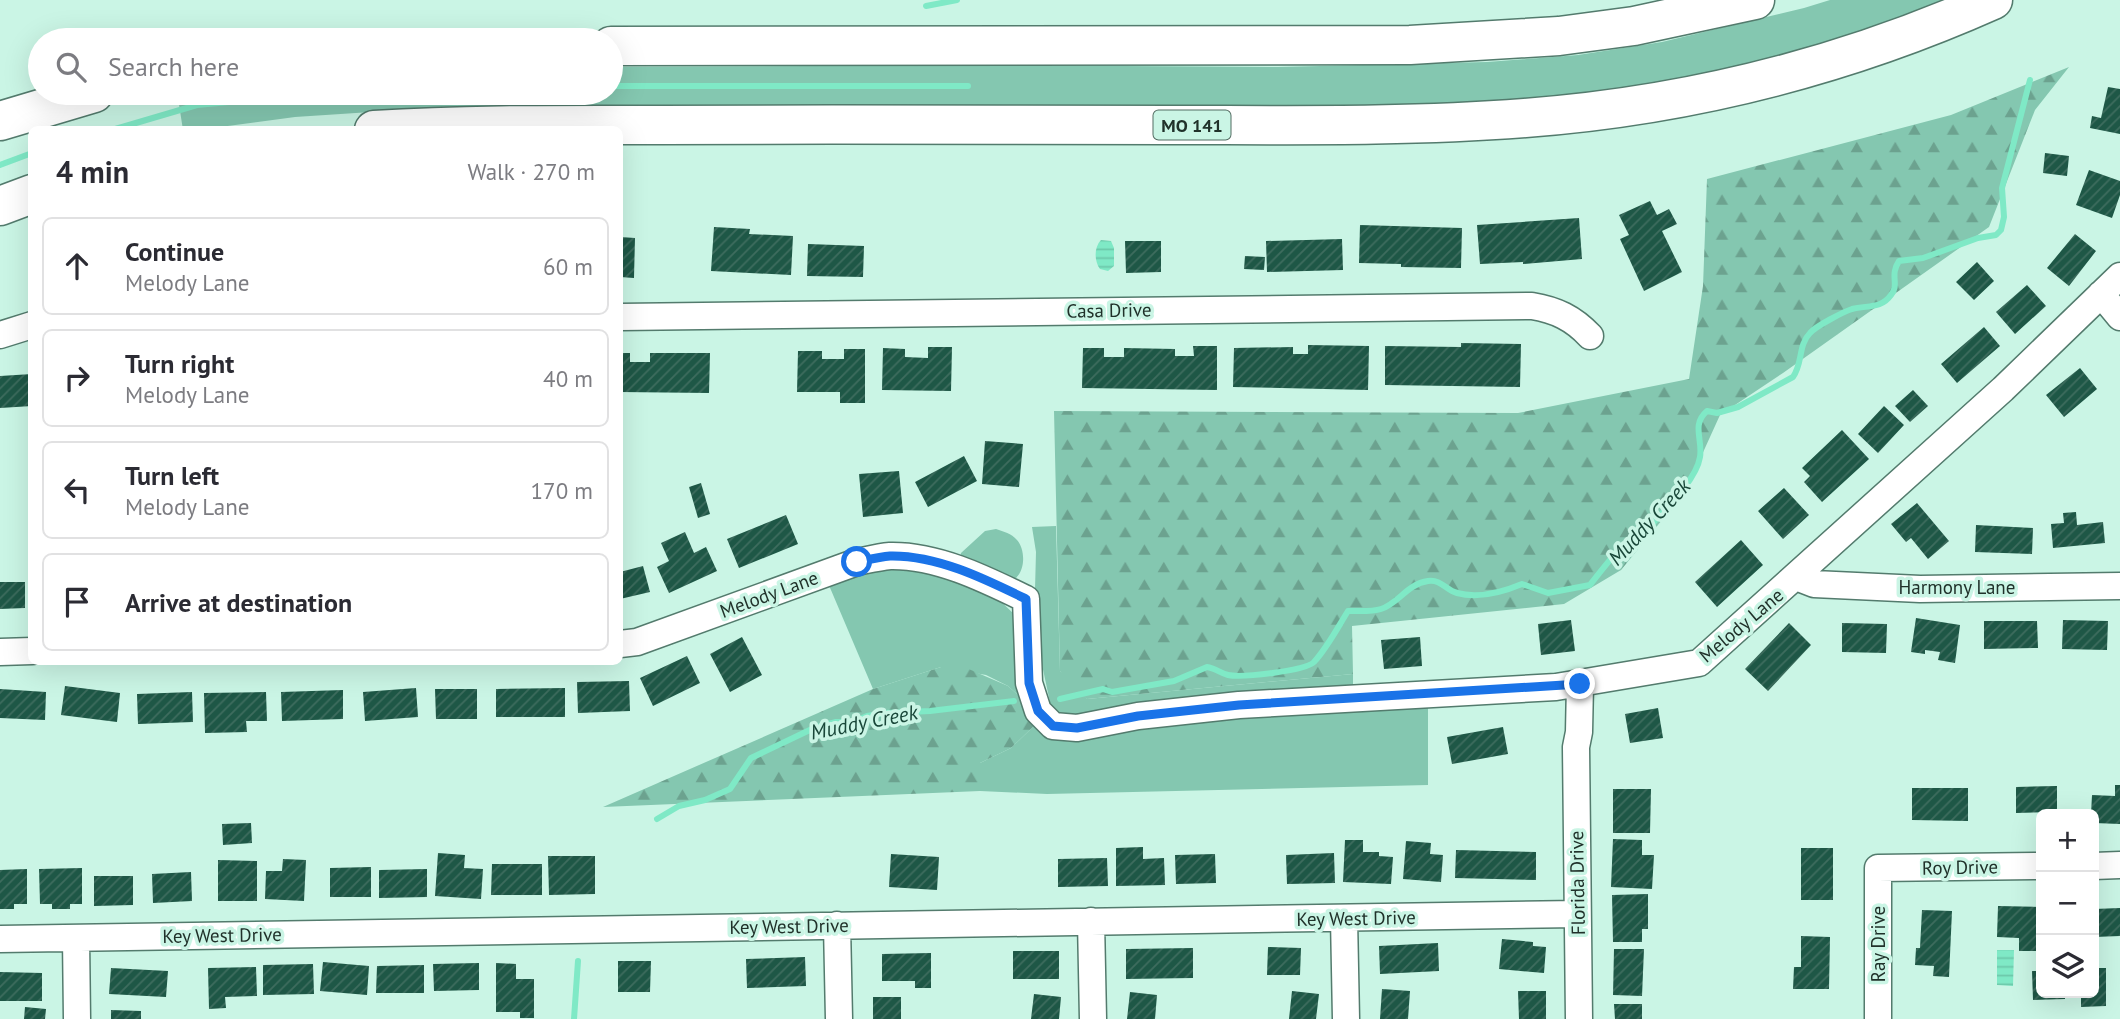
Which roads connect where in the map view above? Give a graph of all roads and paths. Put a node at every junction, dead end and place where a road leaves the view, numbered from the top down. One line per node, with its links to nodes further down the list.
1 (1755, 0): 3 (highway)
2 (1993, 0): 6 (highway, MO 141)
3 (623, 46)
4 (54, 105): 5 (highway)
5 (0, 121)
6 (516, 126)
7 (28, 196): 8 (highway)
8 (0, 206)
9 (2111, 285): 11 (street); 15 (street, Melody Lane)
10 (623, 317): 14 (street, Casa Drive)
11 (2120, 317)
12 (28, 326): 13 (street)
13 (0, 335)
14 (1590, 335)
15 (1796, 577): 16 (street, Harmony Lane); 20 (street, Melody Lane)
16 (2120, 586)
17 (623, 644): 20 (street, Melody Lane)
18 (0, 652): 19 (street)
19 (28, 652)
20 (1568, 685): 25 (street, Florida Drive)
21 (2120, 865): 23 (street)
22 (2036, 866): 24 (street, Roy Drive)
23 (2099, 866)
24 (1878, 868): 36 (street, Ray Drive)
25 (1577, 914): 26 (street, Key West Drive); 35 (street, Florida Drive)
26 (1344, 918): 27 (street, Key West Drive); 34 (street)
27 (1091, 921): 28 (street, Key West Drive); 33 (street)
28 (837, 925): 29 (street, Key West Drive); 32 (street)
29 (75, 938): 30 (street, Key West Drive); 31 (street)
30 (0, 939)
31 (77, 1019)
32 (839, 1019)
33 (1093, 1019)
34 (1346, 1019)
35 (1579, 1019)
36 (1878, 1019)

